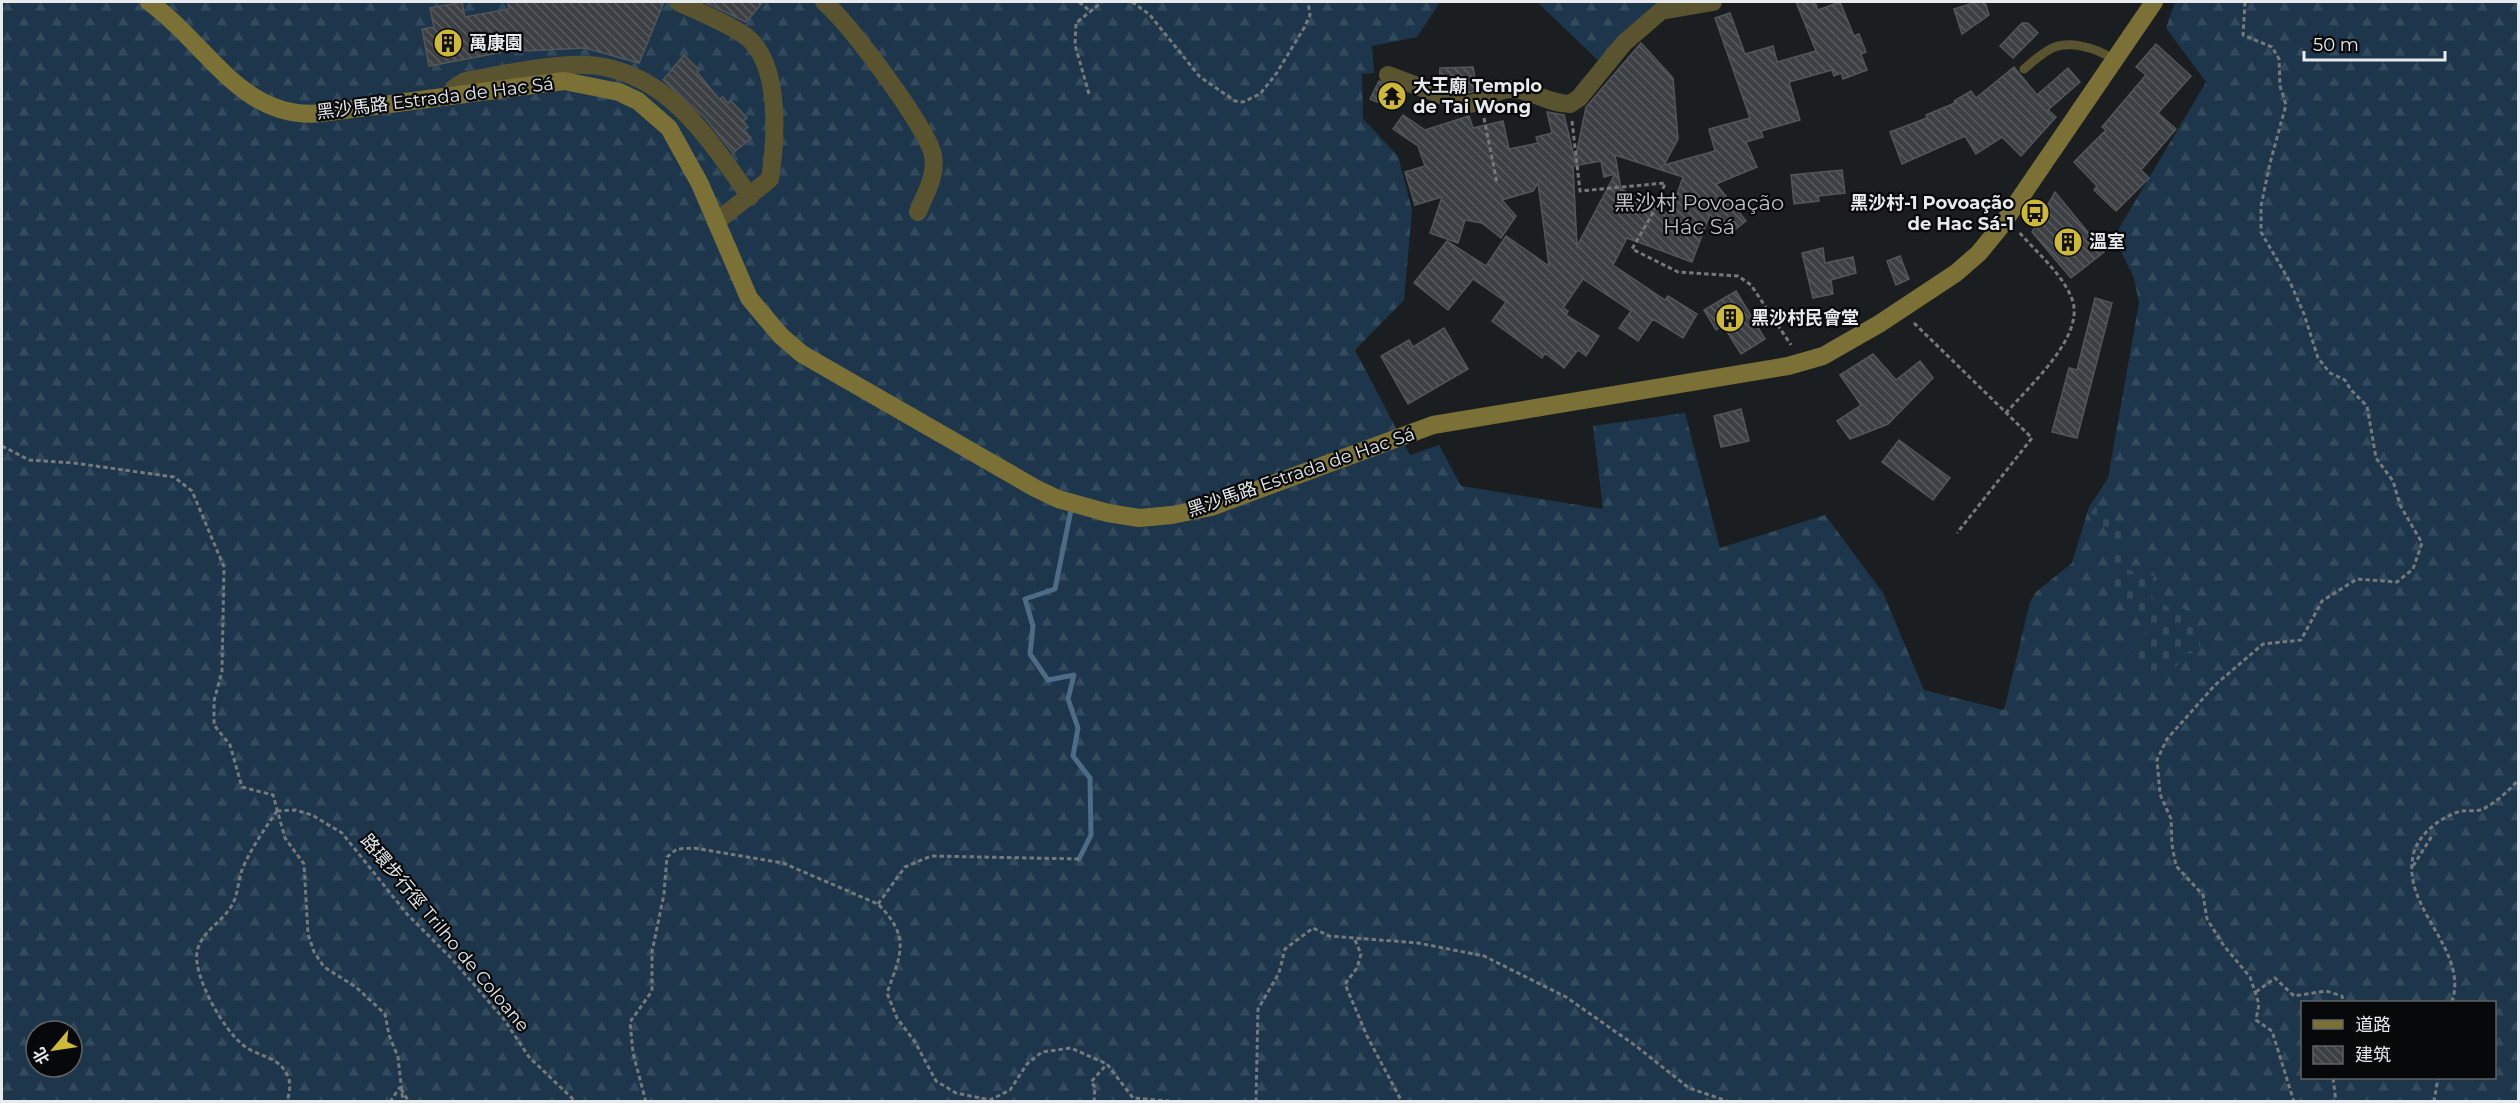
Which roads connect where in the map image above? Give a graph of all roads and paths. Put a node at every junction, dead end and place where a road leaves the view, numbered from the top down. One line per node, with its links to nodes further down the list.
1 (149, 2): 16 (main road, 黑沙馬路 Estrada de Hac Sá)
2 (678, 2): 20 (street)
3 (824, 2): 21 (street)
4 (1078, 2): 11 (path)
5 (1102, 2): 11 (path)
6 (1131, 2): 7 (path)
7 (1308, 2)
8 (1713, 2): 18 (street)
9 (2154, 2): 12 (main road, 黑沙馬路 Estrada de Hac Sá)
10 (2245, 2): 36 (path)
11 (1089, 10): 15 (path)
12 (2115, 60): 13 (lane); 22 (main road, 黑沙馬路 Estrada de Hac Sá)
13 (2024, 69)
14 (1388, 75): 17 (street)
15 (1089, 94)
16 (450, 96): 20 (street); 23 (main road, 黑沙馬路 Estrada de Hac Sá)
17 (1480, 102): 18 (street); 19 (path)
18 (1570, 104): 25 (path)
19 (1497, 183)
20 (750, 197): 23 (street)
21 (918, 212)
22 (2006, 218): 24 (main road, 黑沙馬路 Estrada de Hac Sá); 26 (path)
23 (716, 222): 24 (main road, 黑沙馬路 Estrada de Hac Sá)
24 (1899, 309): 26 (path)
25 (1792, 347)
26 (2006, 413): 28 (path)
27 (2, 446): 30 (path)
28 (1957, 533)
29 (2518, 780): 33 (path)
30 (278, 811): 42 (path); 43 (path); 47 (path, 路環步行徑 Trilho de Coloane)
31 (2432, 836): 33 (path)
32 (1079, 859): 34 (path)
33 (2412, 867): 38 (path)
34 (878, 904): 39 (path); 48 (path)
35 (1355, 940): 51 (path); 52 (path); 53 (path)
36 (2256, 992): 37 (path); 54 (path)
37 (2343, 1001)
38 (2452, 1001)
39 (1107, 1064): 49 (path); 50 (path)
40 (2333, 1079): 55 (path)
41 (2438, 1079): 56 (path)
42 (400, 1087): 44 (path); 45 (path); 46 (path)
43 (287, 1101)
44 (390, 1101)
45 (403, 1101)
46 (409, 1101)
47 (576, 1101)
48 (645, 1101)
49 (1094, 1101)
50 (1180, 1101)
51 (1256, 1101)
52 (1402, 1101)
53 (1730, 1101)
54 (2294, 1101)
55 (2336, 1101)
56 (2434, 1101)

